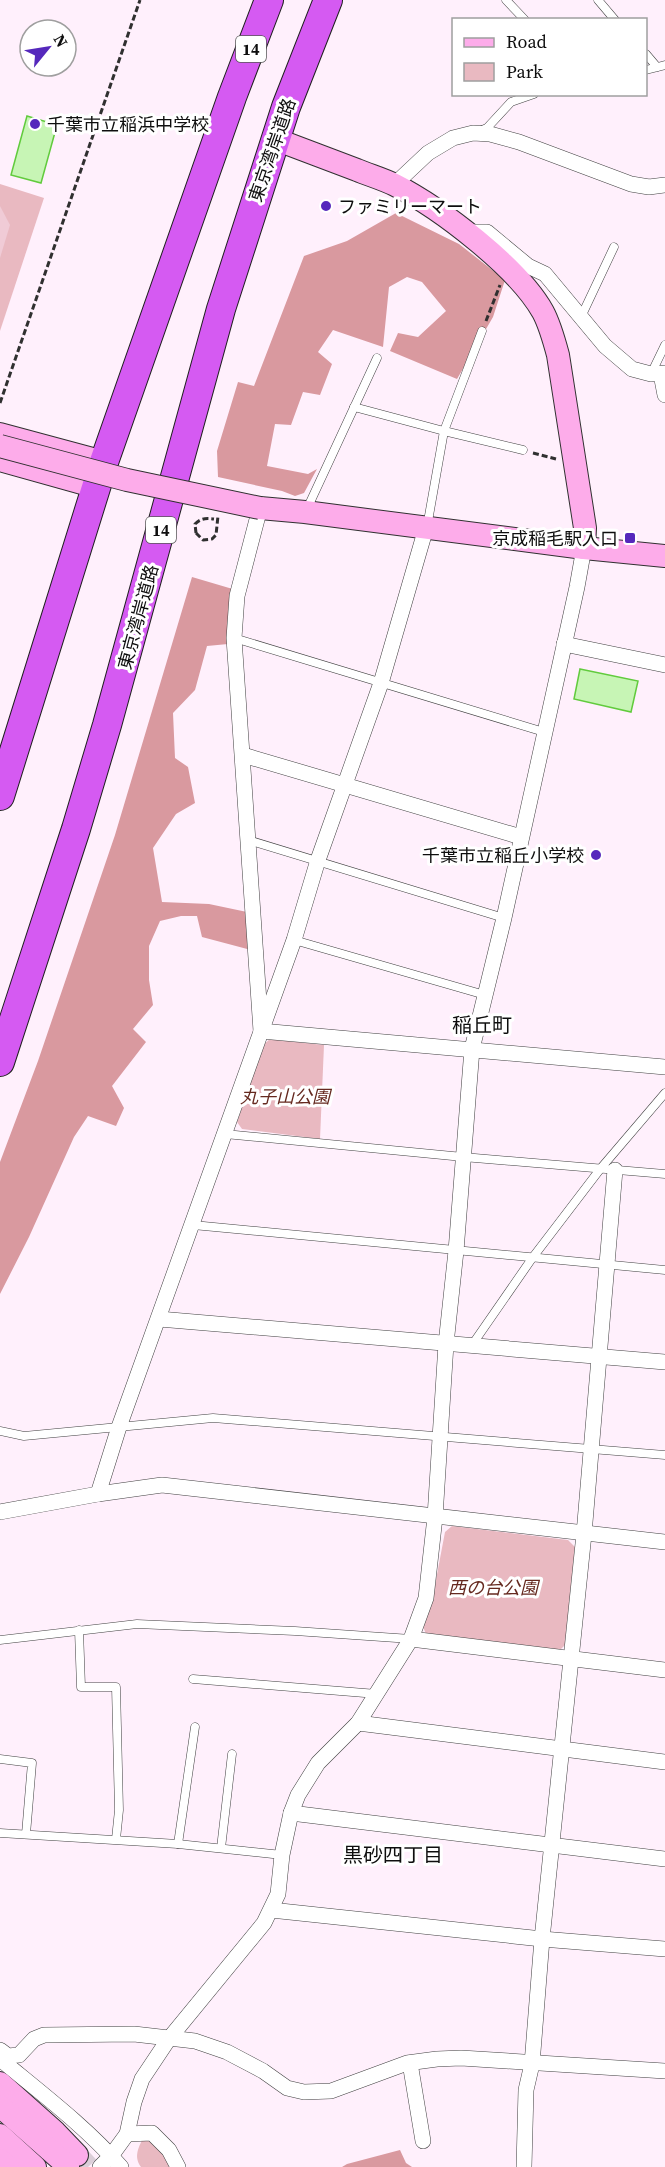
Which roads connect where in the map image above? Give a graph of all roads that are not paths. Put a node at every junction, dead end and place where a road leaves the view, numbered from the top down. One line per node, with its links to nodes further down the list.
1 (269, 0): 28 (highway, 14)
2 (328, 0): 11 (highway, 東京湾岸道路 / 14)
3 (506, 0): 5 (lane)
4 (598, 0): 6 (lane)
5 (523, 18)
6 (613, 18)
7 (647, 56): 8 (lane)
8 (661, 66)
9 (528, 96): 10 (lane)
10 (473, 133): 12 (street); 13 (street)
11 (275, 139): 12 (street); 46 (highway, 東京湾岸道路 / 14)
12 (394, 184): 14 (street)
13 (665, 185)
14 (466, 232): 16 (street); 32 (street)
15 (614, 247): 16 (lane)
16 (581, 318): 20 (street)
17 (482, 331): 23 (lane)
18 (665, 345): 20 (lane)
19 (377, 358): 22 (lane)
20 (659, 374): 21 (street)
21 (665, 395)
22 (354, 407): 23 (lane); 30 (lane)
23 (444, 431): 26 (lane); 31 (lane)
24 (0, 434): 28 (street)
25 (0, 446): 29 (street, bridge)
26 (523, 450)
27 (0, 460): 28 (street)
28 (100, 475): 41 (highway, 14)
29 (260, 508): 30 (street); 34 (street)
30 (305, 512): 31 (street)
31 (426, 528): 32 (street); 37 (street)
32 (584, 548): 33 (street); 35 (street)
33 (665, 556)
34 (234, 638): 37 (lane); 39 (street)
35 (564, 644): 36 (street); 38 (street)
36 (665, 665)
37 (381, 683): 38 (lane); 40 (street)
38 (544, 732): 42 (street)
39 (243, 755): 40 (street); 43 (street)
40 (346, 785): 42 (street); 44 (street)
41 (0, 796)
42 (521, 837): 45 (street)
43 (248, 840): 44 (lane); 50 (street)
44 (318, 860): 45 (lane); 47 (street)
45 (504, 918): 48 (street)
46 (46, 921): 49 (highway); 52 (highway, 東京湾岸道路 / 14)
47 (294, 940): 48 (lane); 50 (street)
48 (485, 995): 51 (street)
49 (0, 1008)
50 (261, 1031): 51 (street); 55 (street)
51 (472, 1049): 53 (street); 56 (street)
52 (0, 1062)
53 (665, 1067)
54 (665, 1093): 57 (lane)
55 (225, 1134): 56 (lane); 59 (street)
56 (463, 1157): 57 (lane); 60 (street)
57 (608, 1169): 58 (lane); 61 (lane); 62 (street)
58 (665, 1174)
59 (193, 1225): 60 (lane); 64 (street)
60 (456, 1251): 61 (lane); 65 (street)
61 (533, 1257): 62 (lane); 66 (lane)
62 (606, 1264): 63 (lane); 67 (street)
63 (665, 1270)
64 (159, 1319): 65 (street); 69 (street)
65 (446, 1344): 66 (street); 71 (street)
66 (471, 1346): 67 (street)
67 (598, 1357): 68 (street); 72 (street)
68 (665, 1362)
69 (119, 1427): 70 (lane); 71 (lane); 74 (street)
70 (0, 1431)
71 (441, 1437): 72 (lane); 76 (street)
72 (591, 1448): 73 (lane); 77 (street)
73 (665, 1455)
74 (98, 1494): 75 (street); 76 (street)
75 (0, 1512)
76 (435, 1517): 77 (street); 80 (street)
77 (584, 1534): 78 (street); 82 (street)
78 (665, 1542)
79 (79, 1630): 80 (lane); 81 (lane); 95 (lane)
80 (411, 1639): 82 (street); 85 (street)
81 (0, 1640)
82 (572, 1659): 83 (street); 88 (street)
83 (665, 1670)
84 (193, 1679): 85 (lane)
85 (377, 1694): 86 (street)
86 (358, 1724): 88 (street); 92 (street)
87 (195, 1727): 96 (lane)
88 (561, 1749): 91 (street); 97 (street)
89 (232, 1754): 98 (lane)
90 (0, 1759): 94 (lane)
91 (665, 1762)
92 (291, 1813): 97 (street); 99 (street)
93 (0, 1833): 94 (lane)
94 (26, 1834): 95 (lane)
95 (116, 1839): 96 (lane)
96 (178, 1844): 98 (lane)
97 (552, 1846): 100 (street); 102 (street)
98 (221, 1848): 99 (lane)
99 (282, 1855): 101 (street)
100 (665, 1858)
101 (271, 1910): 102 (street); 104 (street)
102 (542, 1939): 103 (street); 108 (street)
103 (665, 1949)
104 (168, 2040): 105 (street); 107 (street); 112 (street)
105 (0, 2050)
106 (0, 2059): 117 (street)
107 (410, 2063): 108 (street); 114 (street)
108 (532, 2064): 109 (street); 122 (street)
109 (665, 2070)
110 (0, 2083): 116 (street)
111 (0, 2106): 116 (street)
112 (127, 2134): 117 (street); 121 (street)
113 (0, 2135): 119 (street)
114 (423, 2141)
115 (0, 2160): 118 (street)
116 (73, 2161)
117 (116, 2161): 120 (street)
118 (8, 2167)
119 (35, 2167)
120 (100, 2167)
121 (178, 2167)
122 (524, 2167)

